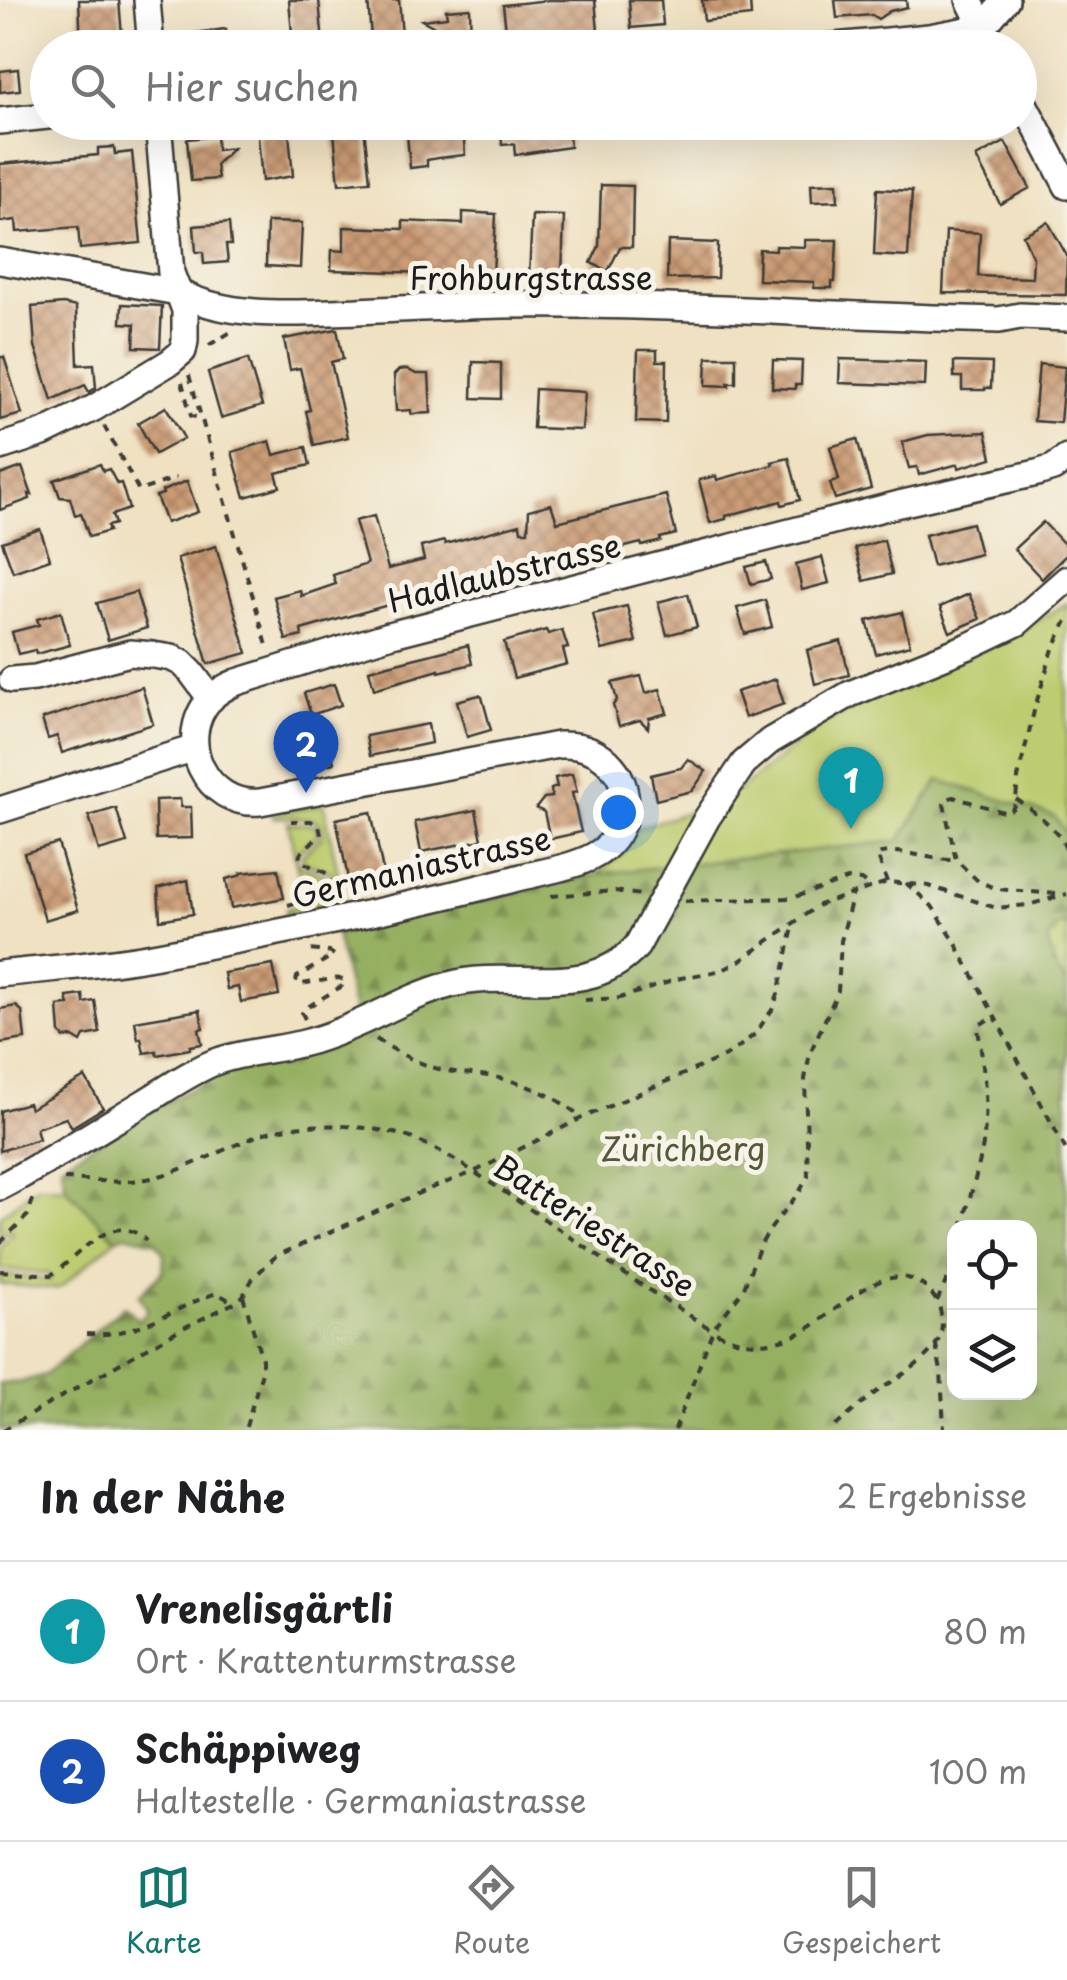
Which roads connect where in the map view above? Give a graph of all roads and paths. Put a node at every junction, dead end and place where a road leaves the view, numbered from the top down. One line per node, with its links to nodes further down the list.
1 (147, 0): 4 (street)
2 (969, 0): 5 (street)
3 (1006, 0): 6 (street)
4 (150, 30)
5 (984, 30)
6 (991, 30)
7 (30, 118): 8 (street)
8 (0, 121)
9 (1037, 129): 11 (street)
10 (160, 140): 13 (street)
11 (1067, 186)
12 (0, 260): 13 (street, Frohburgstrasse)
13 (178, 292): 14 (street, Frohburgstrasse); 19 (street)
14 (1067, 318)
15 (238, 328): 16 (path)
16 (206, 347)
17 (186, 367): 20 (path)
18 (175, 378): 20 (path)
19 (94, 408): 21 (street); 23 (path)
20 (202, 418): 26 (path)
21 (0, 447)
22 (1067, 458): 28 (street, Hadlaubstrasse)
23 (176, 478)
24 (1067, 579): 41 (street)
25 (1067, 621): 30 (path)
26 (271, 659)
27 (12, 680): 28 (street)
28 (211, 699): 29 (street)
29 (195, 748): 31 (street); 45 (street, Germaniastrasse)
30 (1017, 800): 33 (path); 34 (path)
31 (0, 810)
32 (284, 821): 42 (path)
33 (1067, 853)
34 (956, 860): 35 (path); 40 (path)
35 (886, 882): 36 (path); 37 (path)
36 (906, 883): 40 (path); 47 (path)
37 (870, 887): 39 (path); 41 (path)
38 (577, 892): 41 (path)
39 (853, 893): 43 (path); 64 (path)
40 (1065, 894)
41 (664, 897): 48 (street)
42 (283, 910)
43 (794, 923): 46 (path); 50 (path)
44 (293, 948): 49 (path)
45 (0, 974)
46 (575, 999)
47 (994, 1016): 51 (path); 56 (path)
48 (358, 1026): 49 (street); 50 (path)
49 (312, 1031): 54 (street)
50 (582, 1118): 53 (path)
51 (1065, 1142): 52 (path)
52 (1067, 1152)
53 (474, 1172): 54 (path, Batteriestrasse); 61 (path); 64 (path, Batteriestrasse)
54 (35, 1178): 55 (street); 58 (path)
55 (0, 1193)
56 (964, 1220)
57 (146, 1241): 59 (path)
58 (0, 1244)
59 (0, 1272)
60 (947, 1279): 62 (path)
61 (243, 1296): 63 (path); 68 (path)
62 (937, 1301): 64 (path, Batteriestrasse); 66 (path)
63 (234, 1303): 65 (path); 67 (path)
64 (713, 1329): 69 (path)
65 (86, 1334)
66 (936, 1345): 70 (path); 71 (path)
67 (3, 1430)
68 (245, 1430)
69 (675, 1430)
70 (831, 1430)
71 (944, 1430)

